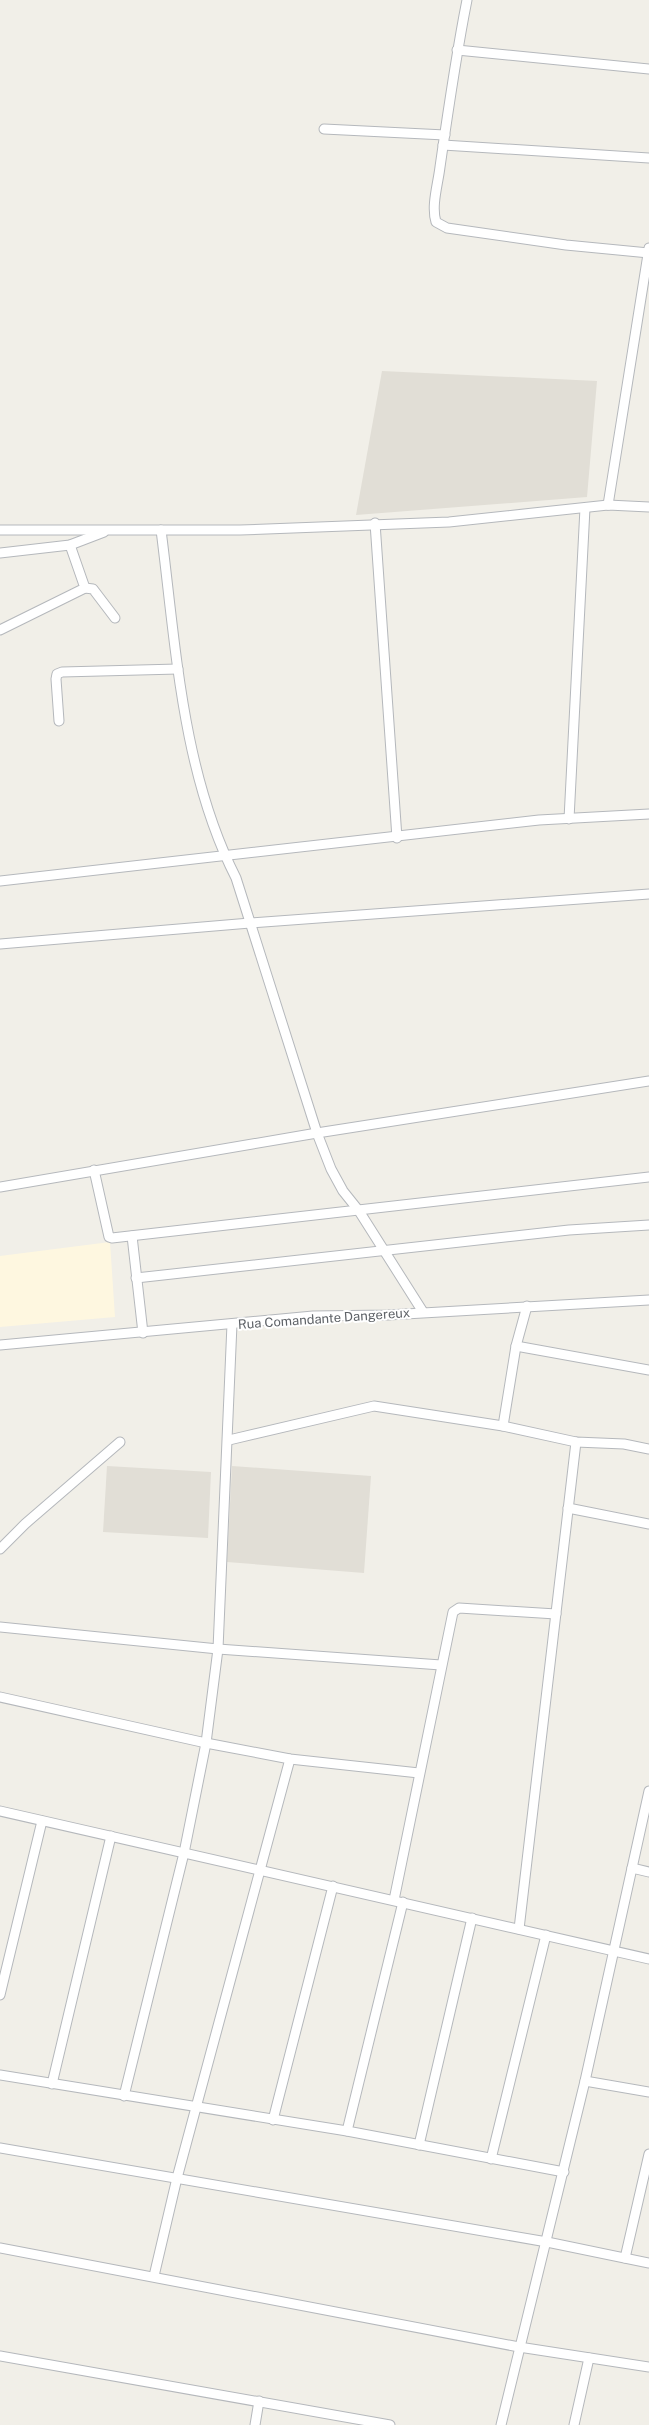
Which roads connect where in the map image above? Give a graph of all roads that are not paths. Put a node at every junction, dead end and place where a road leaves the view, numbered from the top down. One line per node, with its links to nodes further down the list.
1 (467, 0): 2 (street)
2 (457, 50): 3 (street); 5 (street)
3 (649, 69)
4 (324, 128): 5 (street)
5 (445, 135): 6 (street)
6 (443, 145): 7 (street); 8 (street)
7 (649, 158)
8 (649, 252): 9 (street)
9 (608, 505): 10 (street); 11 (street)
10 (649, 507)
11 (585, 508): 12 (street); 24 (street)
12 (375, 523): 15 (street); 25 (street)
13 (0, 530): 14 (street)
14 (109, 530): 15 (street); 16 (street)
15 (161, 530): 21 (street)
16 (70, 545): 17 (street); 18 (street)
17 (0, 553)
18 (85, 588): 19 (street); 20 (street)
19 (115, 618)
20 (0, 630)
21 (178, 669): 22 (street); 26 (street)
22 (60, 721)
23 (649, 814): 24 (street)
24 (569, 819): 25 (street)
25 (397, 838): 26 (street)
26 (225, 856): 27 (street); 29 (street)
27 (0, 881)
28 (649, 894): 29 (street)
29 (250, 923): 30 (street); 32 (street)
30 (0, 944)
31 (649, 1081): 32 (street)
32 (317, 1133): 33 (street); 36 (street)
33 (94, 1170): 35 (street); 38 (street)
34 (649, 1177): 36 (street)
35 (0, 1187)
36 (359, 1211): 38 (street); 39 (street)
37 (649, 1225): 39 (street)
38 (132, 1236): 40 (street)
39 (385, 1251): 40 (street); 43 (street)
40 (136, 1278): 45 (street)
41 (649, 1300): 42 (street, Rua Comandante Dangereux)
42 (527, 1306): 43 (street, Rua Comandante Dangereux); 47 (street)
43 (423, 1312): 44 (street, Rua Comandante Dangereux)
44 (232, 1324): 45 (street, Rua Comandante Dangereux); 50 (street)
45 (143, 1333): 46 (street, Rua Comandante Dangereux)
46 (0, 1345)
47 (516, 1346): 48 (street); 49 (street)
48 (649, 1370)
49 (503, 1426): 50 (street); 52 (street)
50 (228, 1440): 59 (street)
51 (120, 1442): 56 (street)
52 (576, 1442): 53 (street); 54 (street)
53 (649, 1449)
54 (568, 1508): 55 (street); 57 (street)
55 (649, 1524)
56 (0, 1549)
57 (556, 1614): 60 (street); 77 (street)
58 (0, 1627): 59 (street)
59 (218, 1649): 60 (street); 62 (street)
60 (441, 1666): 64 (street)
61 (0, 1697): 62 (street)
62 (206, 1743): 63 (street); 69 (street)
63 (290, 1759): 64 (street); 71 (street)
64 (419, 1773): 74 (street)
65 (649, 1792): 70 (street)
66 (0, 1811): 67 (street)
67 (42, 1821): 68 (street); 81 (street)
68 (111, 1836): 69 (street); 84 (street)
69 (184, 1852): 71 (street); 86 (street)
70 (632, 1868): 72 (street); 79 (street)
71 (260, 1870): 73 (street); 87 (street)
72 (649, 1872)
73 (334, 1886): 74 (street); 88 (street)
74 (394, 1900): 75 (street)
75 (404, 1902): 76 (street); 89 (street)
76 (472, 1918): 77 (street); 90 (street)
77 (519, 1929): 78 (street)
78 (546, 1935): 79 (street); 93 (street)
79 (615, 1951): 80 (street); 83 (street)
80 (649, 1959)
81 (0, 1995)
82 (0, 2075): 84 (street)
83 (585, 2081): 85 (street); 94 (street)
84 (52, 2084): 86 (street)
85 (649, 2092)
86 (124, 2096): 87 (street)
87 (196, 2108): 88 (street); 95 (street)
88 (273, 2120): 89 (street)
89 (347, 2131): 90 (street)
90 (420, 2145): 93 (street)
91 (0, 2148): 95 (street)
92 (649, 2154): 98 (street)
93 (491, 2158): 94 (street)
94 (564, 2172): 96 (street)
95 (177, 2178): 96 (street); 100 (street)
96 (547, 2242): 98 (street); 101 (street)
97 (0, 2248): 100 (street)
98 (625, 2258): 99 (street)
99 (649, 2263)
100 (154, 2276): 101 (street)
101 (519, 2347): 103 (street); 109 (street)
102 (0, 2356): 105 (street)
103 (589, 2358): 104 (street); 110 (street)
104 (649, 2367)
105 (259, 2401): 106 (street); 107 (street)
106 (343, 2421): 108 (street)
107 (255, 2425)
108 (390, 2425)
109 (501, 2425)
110 (574, 2425)

